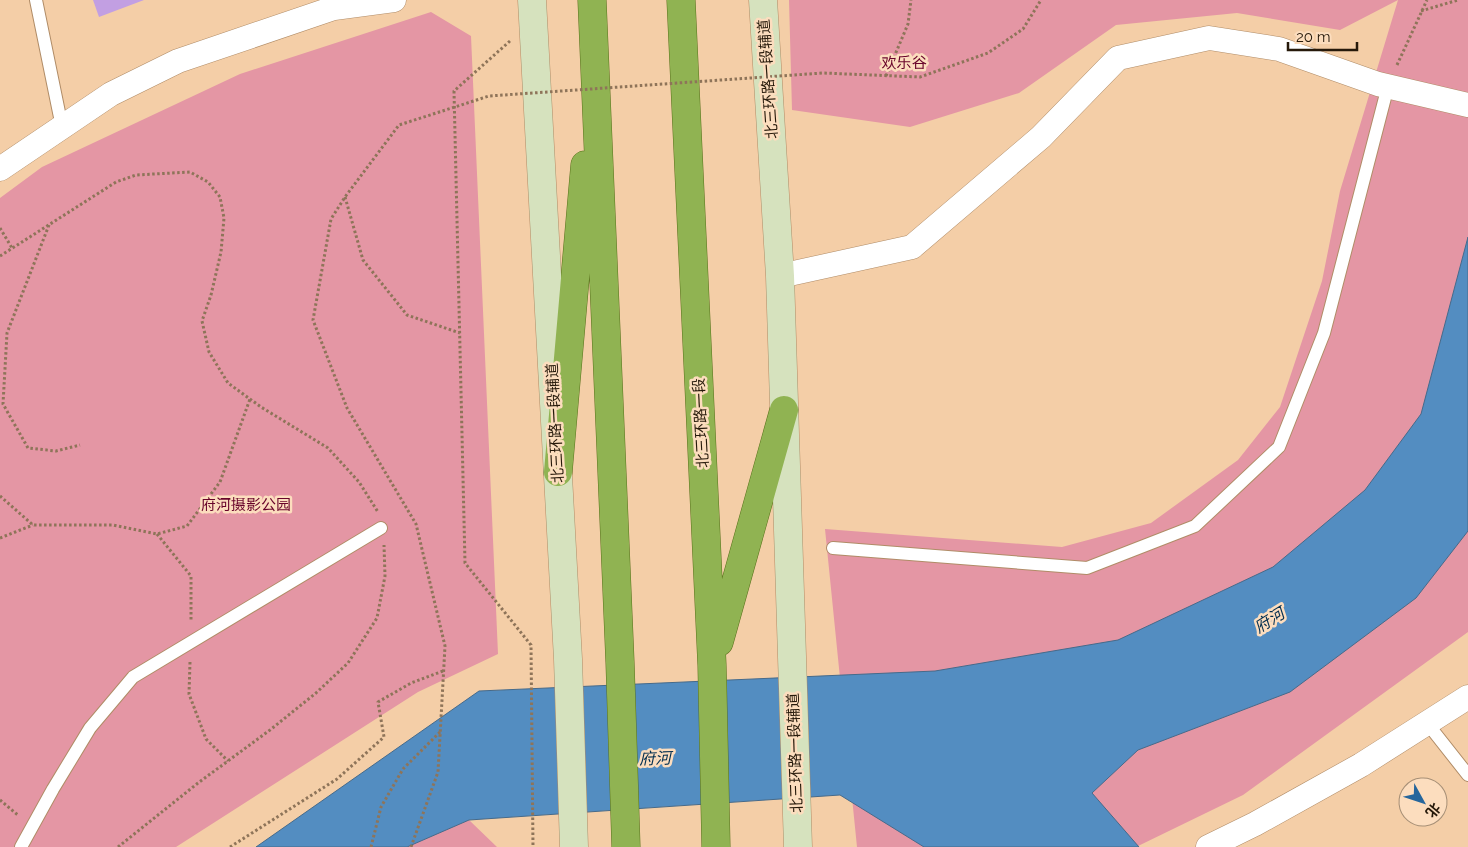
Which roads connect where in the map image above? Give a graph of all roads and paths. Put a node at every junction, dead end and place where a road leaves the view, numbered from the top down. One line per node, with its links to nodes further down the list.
1 (36, 0): 16 (lane)
2 (394, 0): 16 (street)
3 (592, 0): 12 (highway)
4 (681, 0): 34 (highway, 北三环路一段)
5 (763, 0): 23 (main road, 北三环路一段辅道)
6 (912, 0): 13 (path)
7 (1041, 0): 13 (path, bridge)
8 (1427, 0): 11 (path)
9 (1458, 0): 11 (path)
10 (532, 10): 24 (path); 28 (main road, 北三环路一段辅道)
11 (1421, 12): 14 (path)
12 (594, 54): 28 (highway); 43 (highway)
13 (886, 76): 18 (path, bridge)
14 (1388, 86): 15 (street); 23 (street); 33 (lane)
15 (1460, 103)
16 (62, 127): 17 (street)
17 (0, 168)
18 (346, 197): 24 (path); 35 (path, bridge)
19 (49, 225): 21 (path); 25 (path); 27 (path)
20 (0, 228): 21 (path)
21 (12, 248): 22 (path)
22 (0, 256)
23 (780, 276): 26 (main road, 北三环路一段辅道)
24 (460, 333): 50 (path)
25 (250, 399): 30 (path); 31 (path)
26 (784, 410): 34 (highway); 53 (main road, 北三环路一段辅道)
27 (80, 445)
28 (558, 472): 44 (main road, 北三环路一段辅道)
29 (0, 496): 30 (path)
30 (33, 525): 32 (path)
31 (382, 528): 42 (lane); 46 (path)
32 (0, 538)
33 (833, 548)
34 (712, 666): 41 (highway, 北三环路一段)
35 (444, 671): 38 (path, bridge); 47 (path)
36 (1468, 696): 37 (street)
37 (1427, 723): 39 (lane); 54 (street)
38 (441, 731): 48 (path); 49 (path, bridge)
39 (1468, 775)
40 (0, 800): 42 (path)
41 (715, 816): 51 (highway, 北三环路一段); 52 (highway)
42 (32, 827): 45 (lane)
43 (625, 834)
44 (574, 838)
45 (21, 847)
46 (118, 847)
47 (230, 847)
48 (371, 847)
49 (411, 847)
50 (532, 847)
51 (716, 847)
52 (721, 847)
53 (798, 847)
54 (1208, 847)

